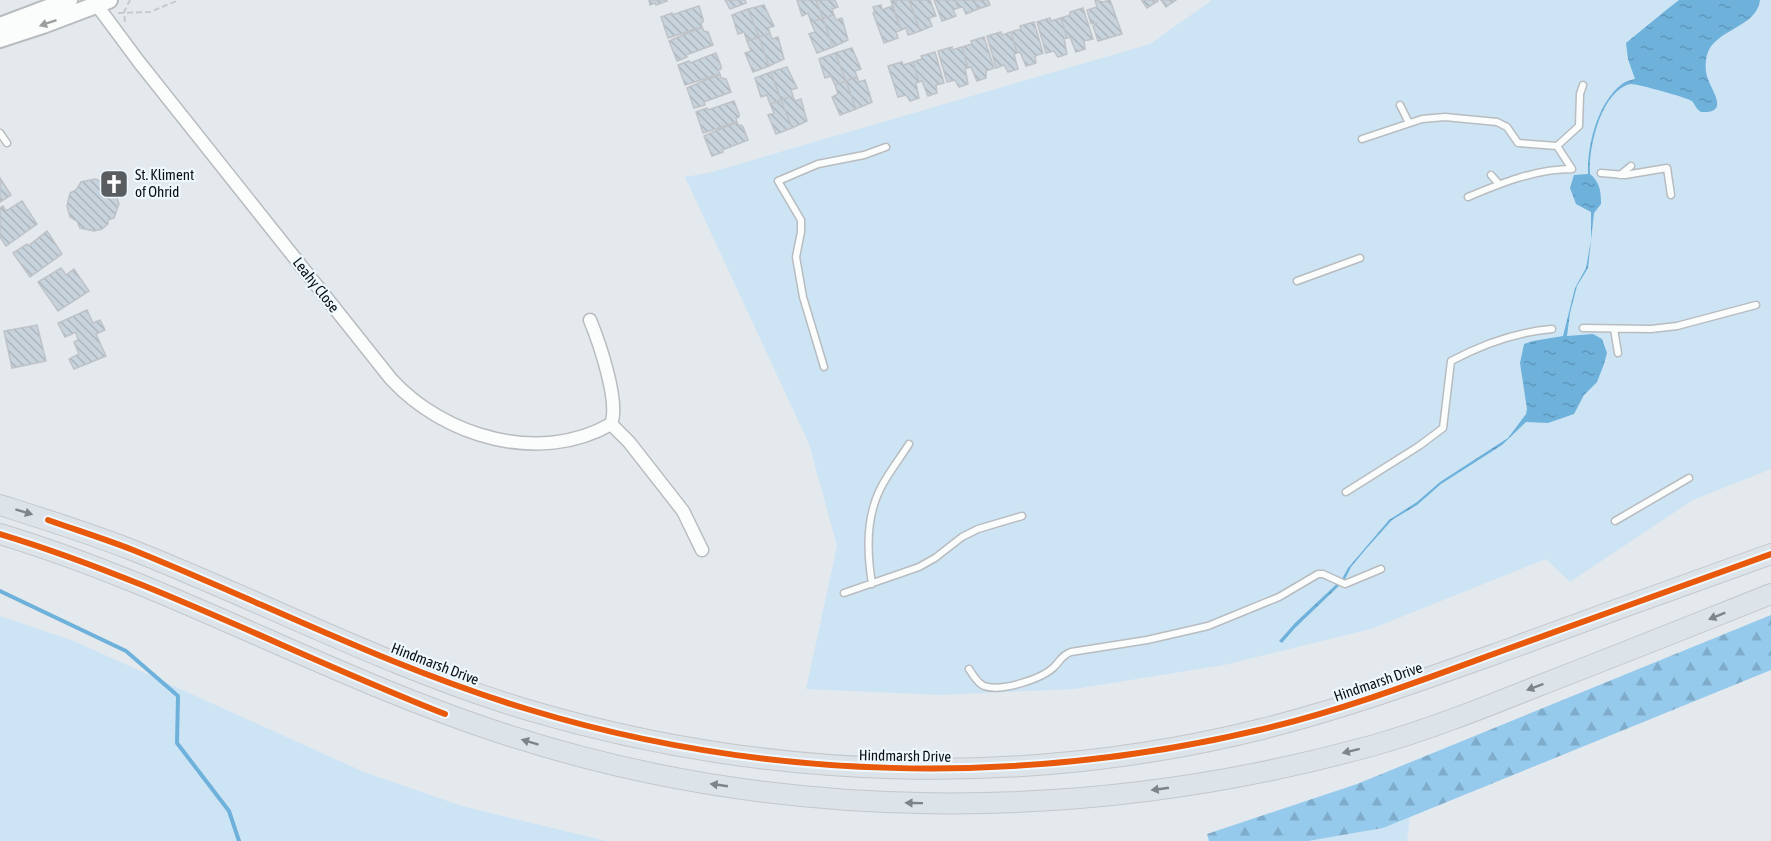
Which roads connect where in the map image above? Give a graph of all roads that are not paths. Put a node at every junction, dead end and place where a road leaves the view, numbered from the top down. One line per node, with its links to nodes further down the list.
1 (69, 0): 3 (street)
2 (104, 4): 3 (street, one-way to 3); 28 (street, Leahy Close)
3 (5, 30)
4 (1583, 85): 10 (lane)
5 (1400, 105): 6 (lane)
6 (1408, 123): 8 (lane); 10 (lane)
7 (0, 133): 9 (lane)
8 (1362, 139)
9 (8, 143)
10 (1557, 146): 16 (lane)
11 (886, 147): 27 (lane)
12 (1631, 166): 15 (lane)
13 (1600, 172): 15 (lane)
14 (1491, 175): 16 (lane)
15 (1620, 175): 17 (lane)
16 (1499, 184): 18 (lane)
17 (1671, 195)
18 (1468, 197)
19 (1360, 258): 20 (lane)
20 (1297, 281)
21 (1756, 305): 24 (lane)
22 (590, 320): 28 (street)
23 (1583, 328): 24 (lane)
24 (1614, 328): 26 (lane)
25 (1552, 329): 31 (lane)
26 (1618, 353)
27 (824, 367)
28 (611, 424): 36 (street)
29 (909, 444): 39 (lane)
30 (1689, 478): 34 (lane)
31 (1346, 492)
32 (0, 505): 37 (main road, Hindmarsh Drive, one-way to 37)
33 (1022, 516): 39 (lane)
34 (1616, 521)
35 (0, 534): 41 (main road, one-way to 35)
36 (702, 550)
37 (1771, 554)
38 (1380, 569): 42 (lane)
39 (872, 585): 40 (lane)
40 (844, 593)
41 (1771, 594)
42 (969, 669)

